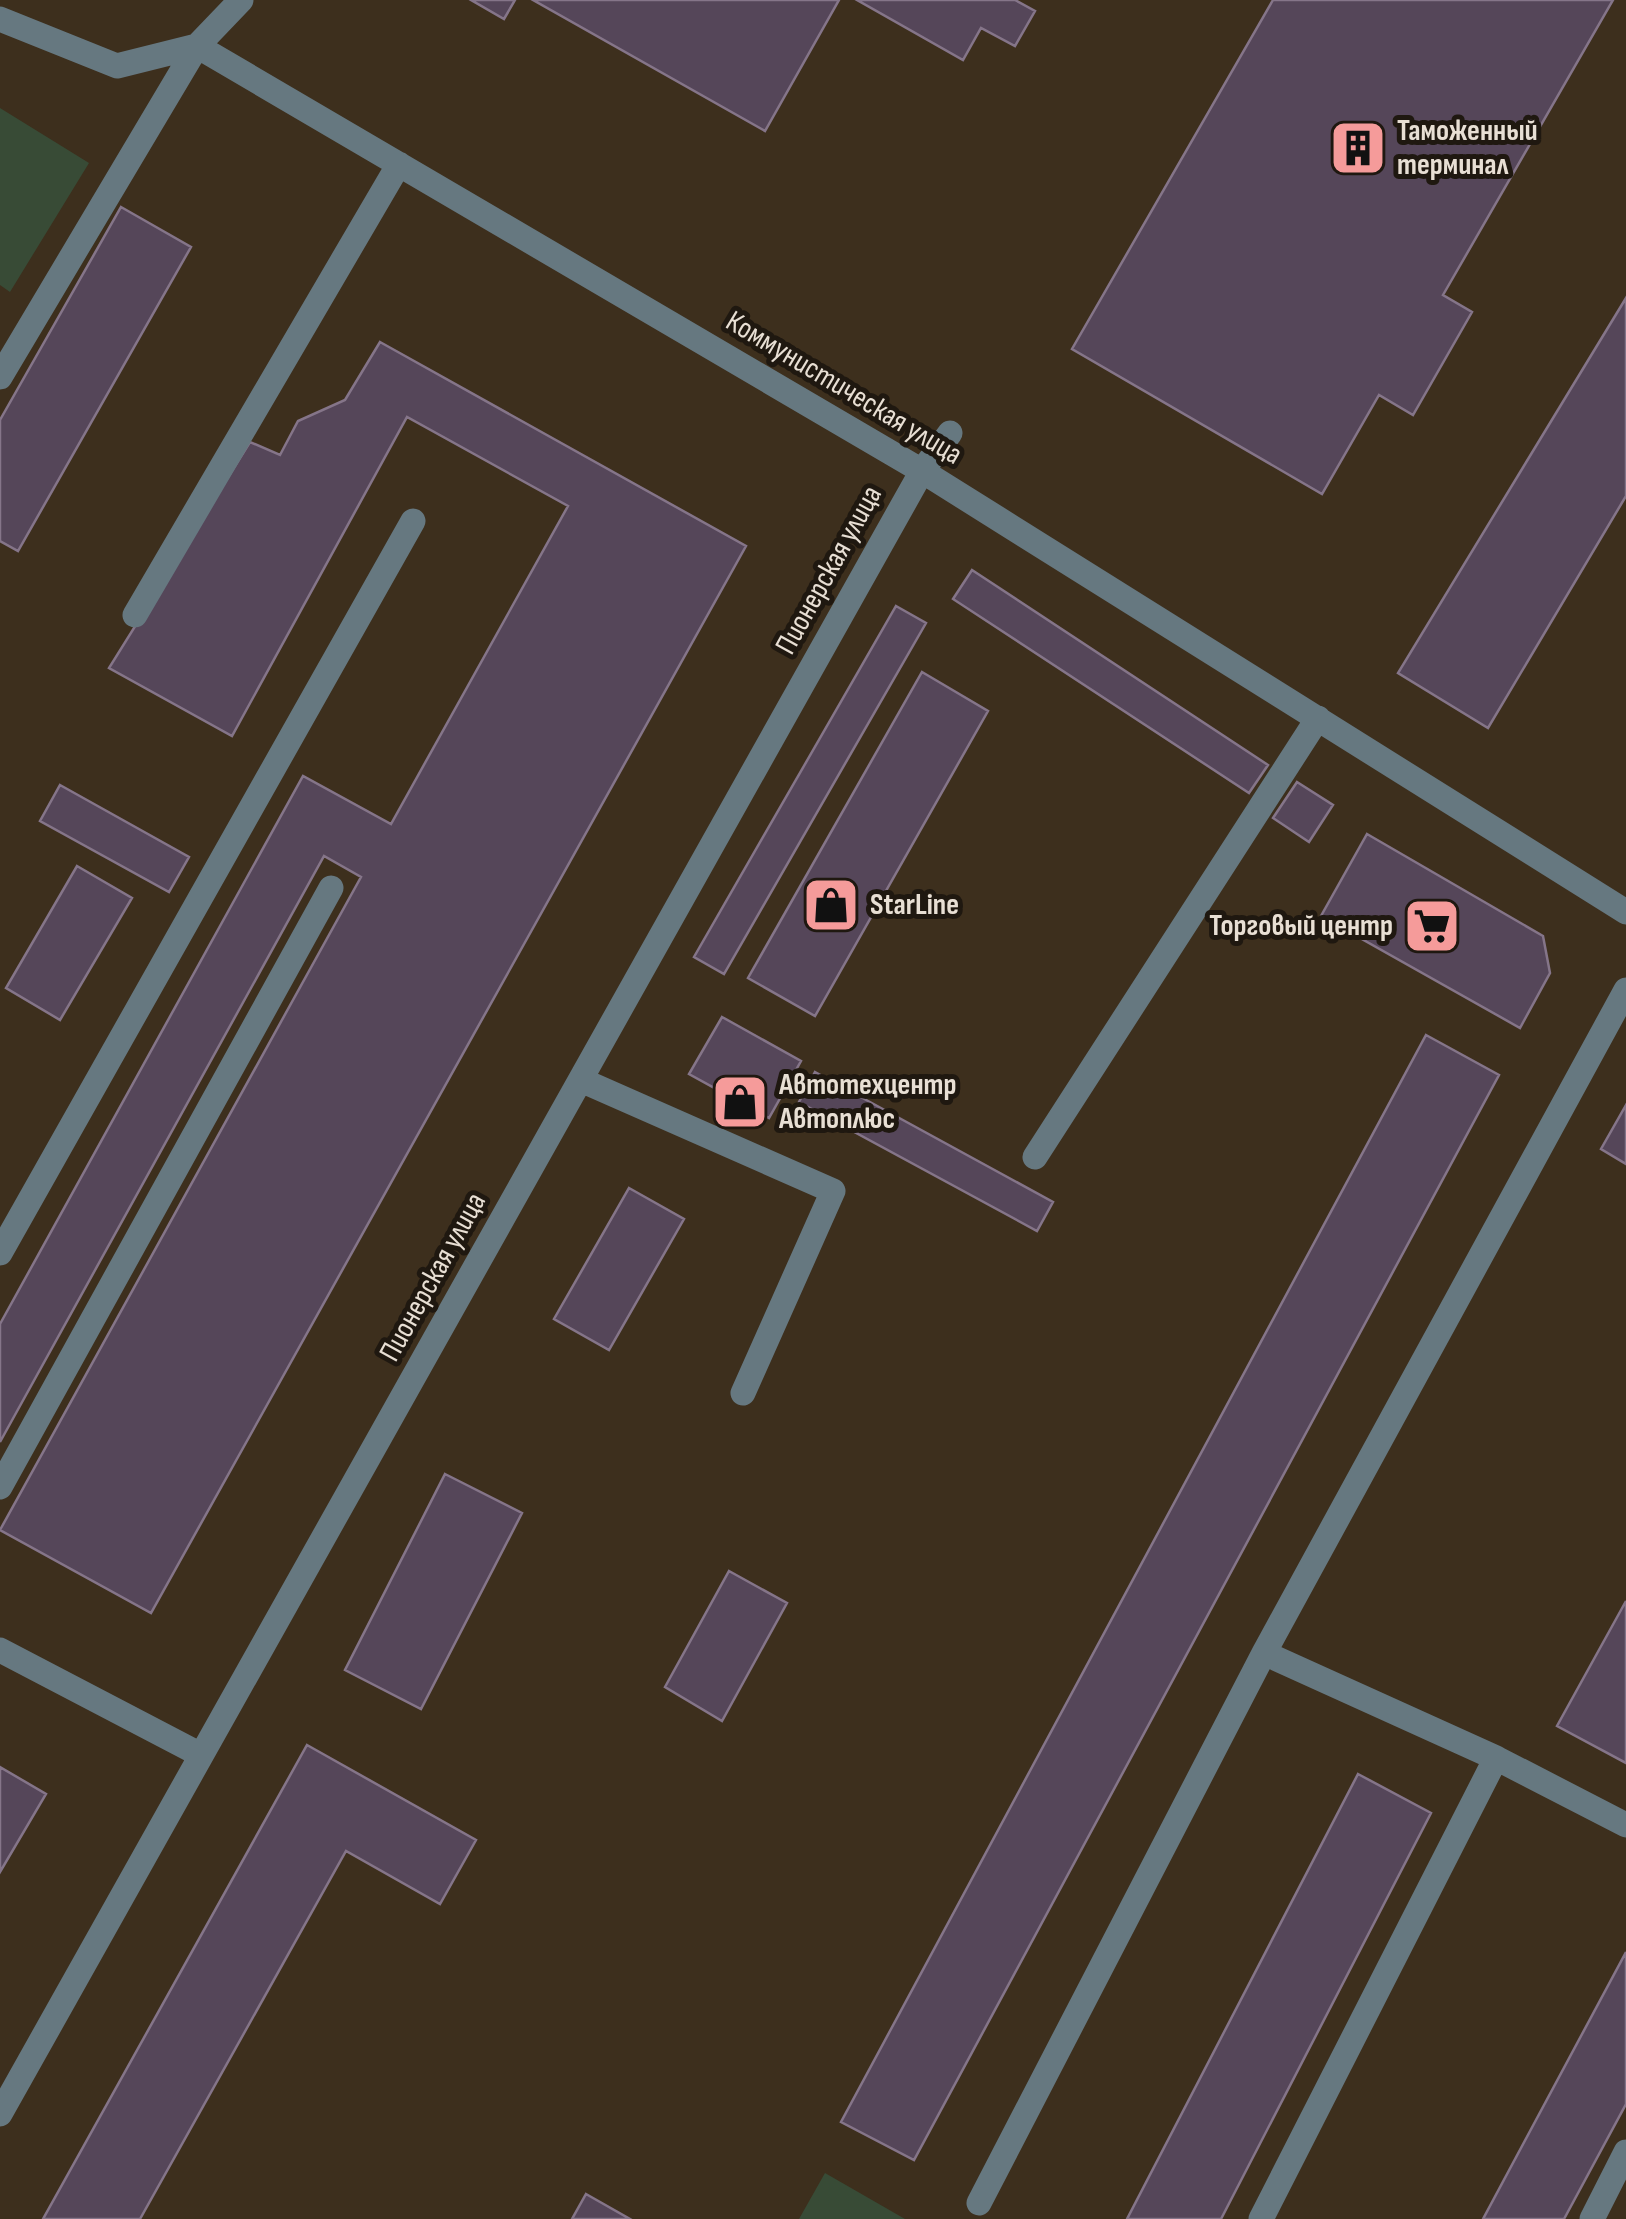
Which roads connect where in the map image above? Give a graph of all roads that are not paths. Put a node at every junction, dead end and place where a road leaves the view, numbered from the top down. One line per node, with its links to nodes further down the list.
1 (241, 0): 3 (street)
2 (0, 19): 3 (street)
3 (196, 46): 4 (street, Коммунистическая улица); 5 (street)
4 (399, 164): 7 (street, Коммунистическая улица); 9 (street)
5 (0, 377)
6 (950, 433): 7 (street, Пионерская улица)
7 (922, 471): 10 (street, Коммунистическая улица); 14 (street, Пионерская улица)
8 (414, 521): 16 (street)
9 (135, 615)
10 (1318, 718): 12 (street, Коммунистическая улица); 15 (street)
11 (331, 888): 18 (street)
12 (1626, 912)
13 (1626, 990): 20 (street)
14 (581, 1080): 17 (street); 21 (street, Пионерская улица)
15 (1035, 1157)
16 (0, 1253)
17 (743, 1393)
18 (0, 1486)
19 (0, 1650): 21 (street)
20 (1264, 1654): 22 (street); 26 (street)
21 (202, 1755): 24 (street, Пионерская улица)
22 (1496, 1758): 23 (street); 27 (street)
23 (1626, 1826)
24 (0, 2114)
25 (1626, 2152): 28 (street)
26 (980, 2203)
27 (1261, 2219)
28 (1592, 2219)

